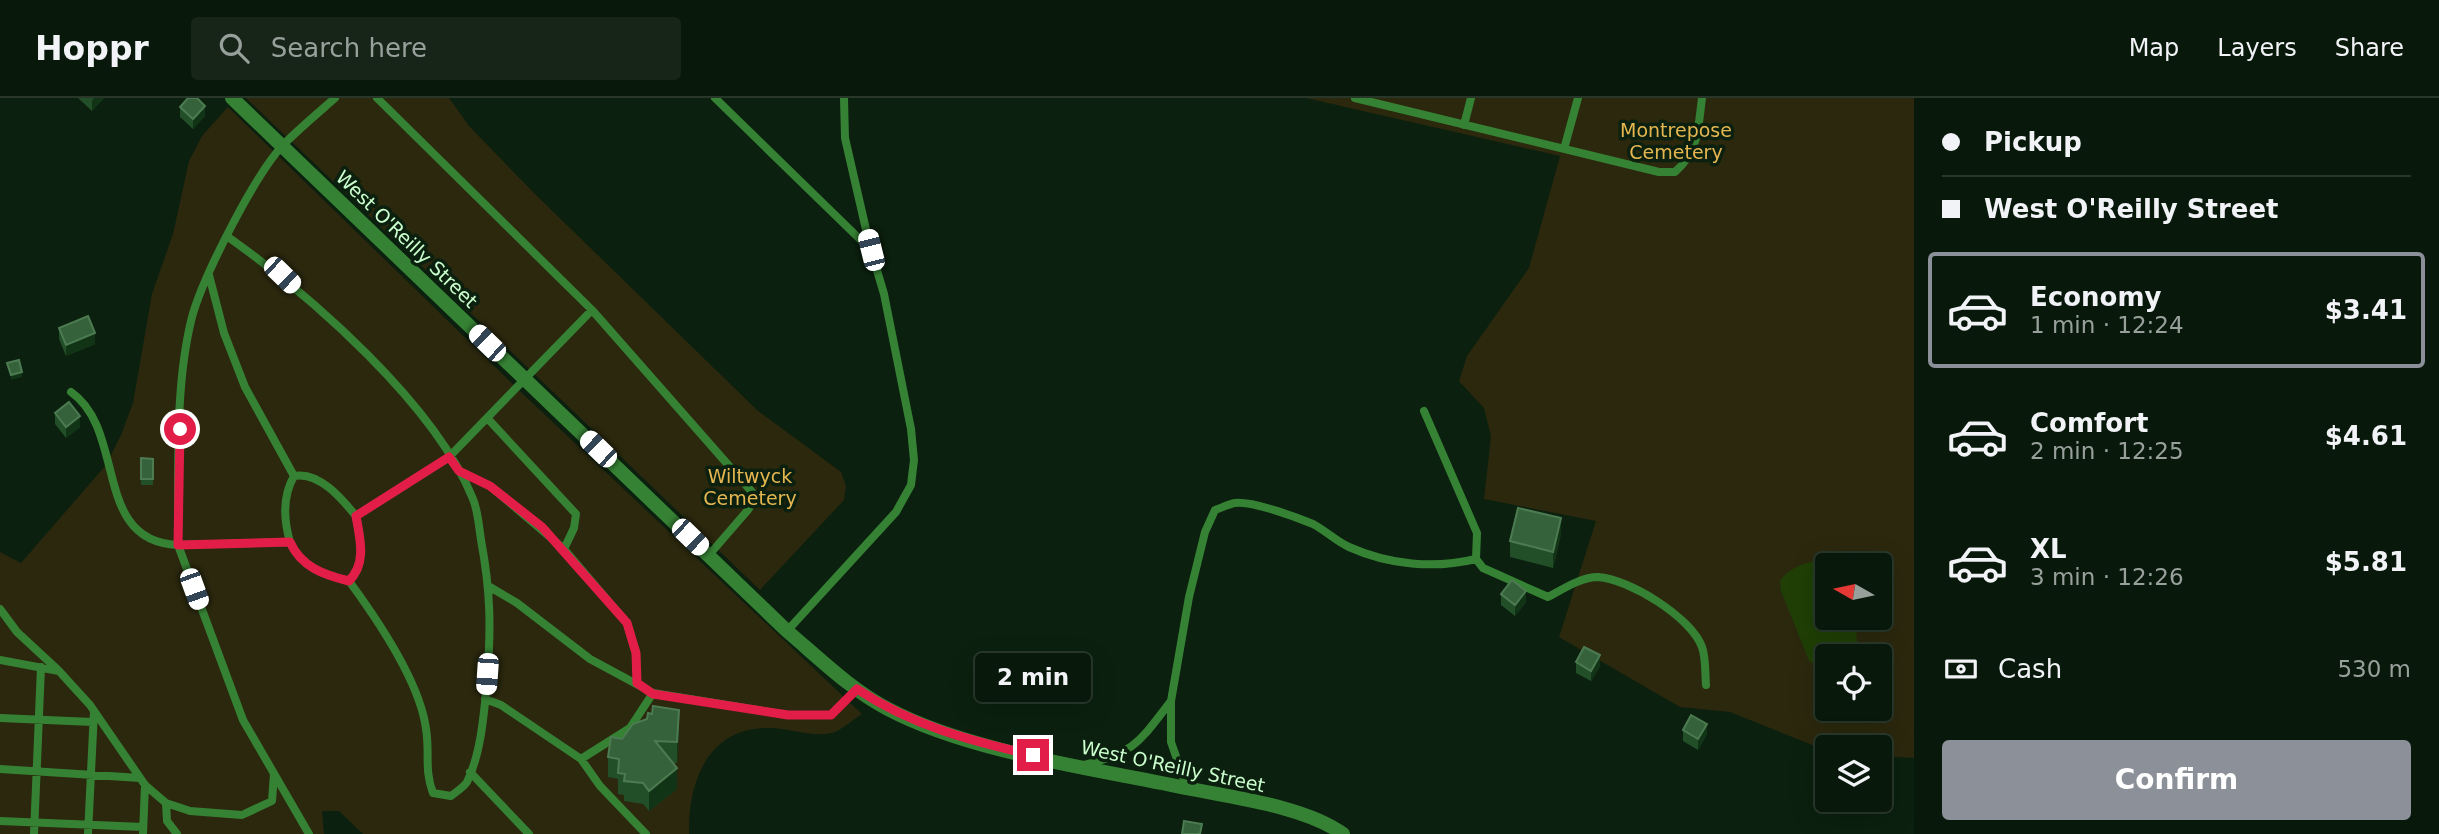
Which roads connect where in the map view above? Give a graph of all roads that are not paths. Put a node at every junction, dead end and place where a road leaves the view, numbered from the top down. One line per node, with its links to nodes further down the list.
1 (232, 98): 11 (street, West O'Reilly Street)
2 (335, 98): 11 (lane)
3 (377, 98): 16 (lane)
4 (715, 98): 14 (lane)
5 (844, 98): 14 (lane)
6 (1355, 98): 10 (lane)
7 (1471, 98): 10 (lane)
8 (1578, 98): 12 (lane)
9 (1702, 98): 12 (lane)
10 (1464, 125): 12 (lane)
11 (282, 145): 13 (lane); 17 (street, West O'Reilly Street)
12 (1564, 149)
13 (228, 237): 15 (lane); 21 (lane)
14 (871, 250): 33 (lane)
15 (209, 275): 23 (lane); 26 (lane)
16 (592, 310): 17 (lane); 28 (lane)
17 (525, 378): 20 (lane); 28 (street, West O'Reilly Street)
18 (71, 392): 26 (lane)
19 (1424, 411): 29 (lane)
20 (489, 420): 21 (lane); 27 (lane)
21 (449, 457): 22 (lane); 24 (lane)
22 (459, 471): 27 (lane); 31 (lane)
23 (294, 476): 24 (lane); 25 (lane)
24 (356, 516): 30 (lane)
25 (290, 542): 26 (lane); 30 (lane)
26 (178, 545): 53 (lane)
27 (564, 549): 37 (lane)
28 (709, 555): 33 (street, West O'Reilly Street)
29 (1476, 559): 38 (lane); 42 (lane)
30 (349, 581): 51 (lane)
31 (490, 587): 37 (lane); 41 (lane)
32 (0, 609): 36 (lane)
33 (787, 631): 39 (street, West O'Reilly Street)
34 (0, 660): 35 (lane)
35 (41, 667): 36 (lane); 45 (lane)
36 (59, 671): 43 (lane)
37 (637, 683): 40 (lane)
38 (1706, 685)
39 (857, 689): 40 (lane); 48 (street, West O'Reilly Street)
40 (653, 694): 47 (lane)
41 (485, 699): 47 (lane); 51 (lane)
42 (1171, 701): 48 (lane); 55 (lane)
43 (94, 711): 46 (lane); 54 (lane)
44 (0, 718): 45 (lane)
45 (39, 721): 46 (lane); 50 (lane)
46 (93, 722): 52 (lane)
47 (581, 759): 65 (lane)
48 (1081, 765): 55 (street, West O'Reilly Street)
49 (0, 769): 50 (lane)
50 (37, 771): 52 (lane); 58 (lane)
51 (470, 772): 64 (lane)
52 (91, 774): 54 (lane); 59 (lane)
53 (274, 774): 56 (lane); 63 (lane)
54 (142, 782): 56 (lane); 60 (lane)
55 (1187, 788): 66 (street, West O'Reilly Street)
56 (166, 803): 62 (lane)
57 (0, 821): 58 (lane)
58 (34, 822): 59 (lane); 61 (lane)
59 (88, 829): 60 (lane)
60 (143, 831)
61 (34, 834)
62 (177, 834)
63 (309, 834)
64 (529, 834)
65 (646, 834)
66 (1343, 834)

